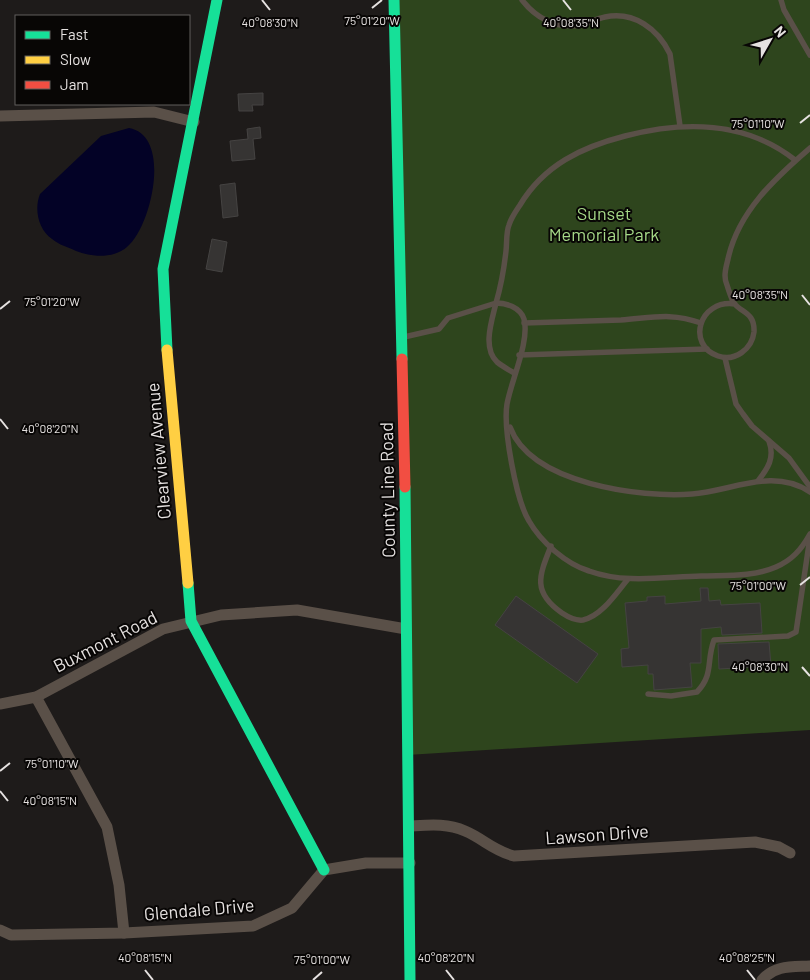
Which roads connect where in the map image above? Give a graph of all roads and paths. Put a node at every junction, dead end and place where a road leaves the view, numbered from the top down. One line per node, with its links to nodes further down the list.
1 (217, 0): 7 (main road, Clearview Avenue)
2 (394, 0): 15 (main road, County Line Road)
3 (522, 0): 8 (lane)
4 (781, 0): 5 (lane)
5 (810, 55)
6 (0, 116): 7 (street)
7 (194, 122): 28 (main road, Clearview Avenue)
8 (680, 126): 10 (lane); 11 (lane)
9 (810, 148): 10 (lane)
10 (795, 160): 12 (lane)
11 (496, 303): 13 (lane); 15 (lane); 19 (lane)
12 (735, 304): 14 (lane); 18 (lane)
13 (524, 323): 14 (lane); 17 (lane)
14 (701, 323): 16 (lane)
15 (402, 337): 29 (main road, County Line Road)
16 (707, 349): 17 (lane); 18 (lane)
17 (519, 355): 19 (lane)
18 (725, 358): 21 (lane)
19 (514, 373): 20 (lane)
20 (507, 415): 22 (lane); 26 (lane)
21 (770, 441): 22 (lane); 23 (lane)
22 (758, 481): 24 (lane)
23 (810, 487)
24 (810, 492)
25 (810, 535): 27 (lane); 30 (lane)
26 (551, 546): 27 (lane); 27 (lane)
27 (628, 579)
28 (191, 622): 29 (street, Buxmont Road); 31 (street, Buxmont Road); 36 (main road, Clearview Avenue)
29 (406, 629): 33 (main road, County Line Road)
30 (648, 694)
31 (36, 697): 32 (street, Buxmont Road); 38 (street)
32 (0, 704)
33 (410, 826): 34 (street, Lawson Drive); 35 (main road, County Line Road)
34 (790, 853)
35 (410, 863): 36 (street); 40 (main road, County Line Road)
36 (324, 870): 38 (street, Glendale Drive)
37 (0, 930): 38 (street, Glendale Drive)
38 (124, 933)
39 (810, 966): 41 (street)
40 (410, 980)
41 (762, 980)

